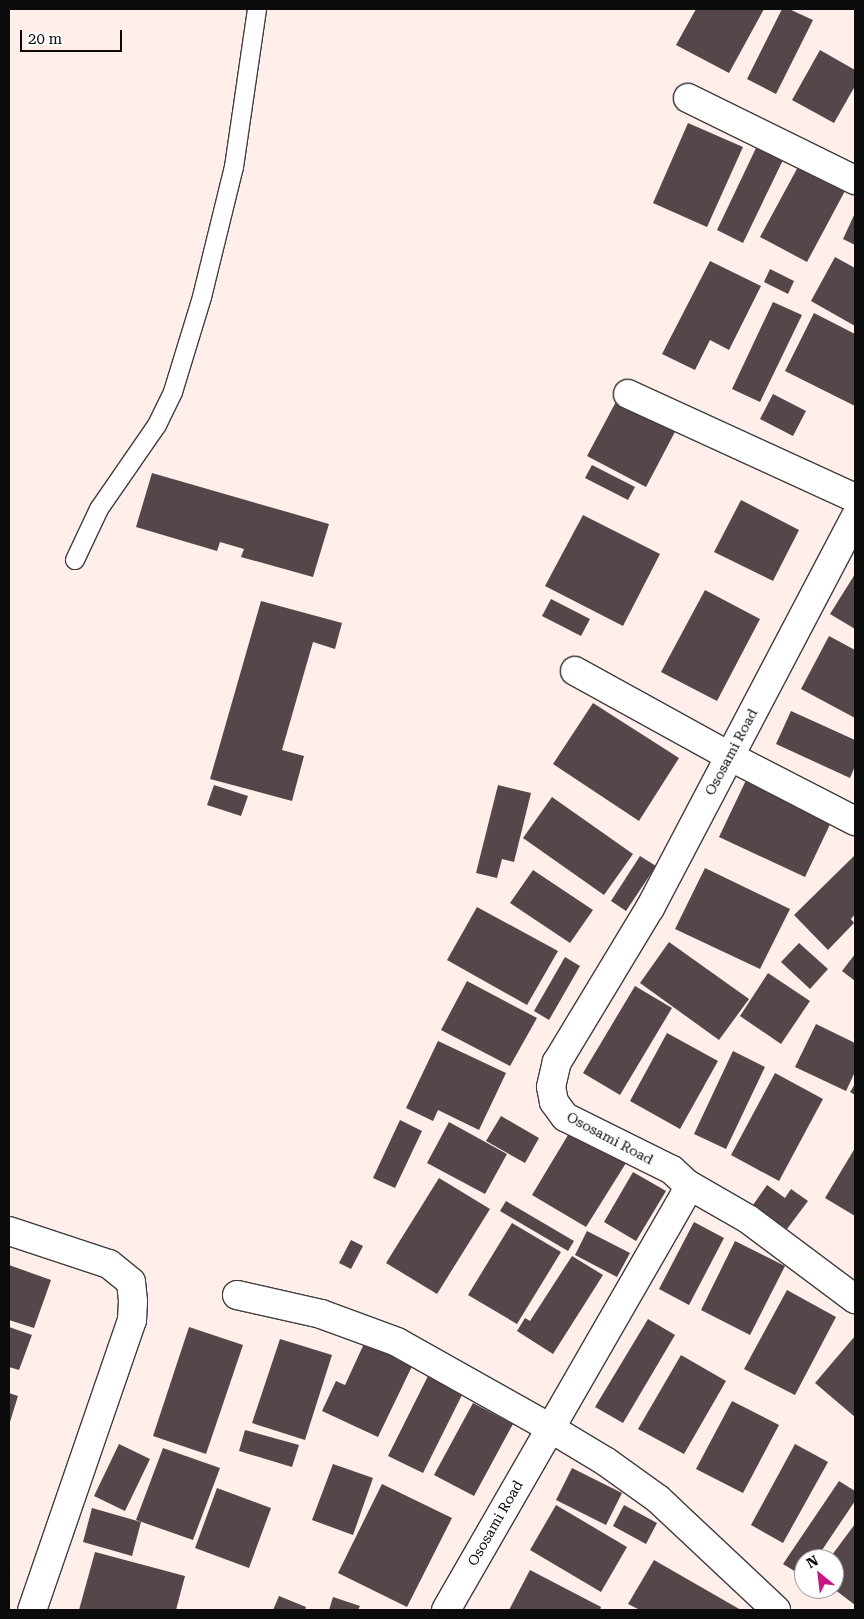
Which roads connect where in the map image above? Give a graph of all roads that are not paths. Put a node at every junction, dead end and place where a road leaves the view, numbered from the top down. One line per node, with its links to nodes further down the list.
1 (257, 9): 7 (lane)
2 (688, 98): 3 (street)
3 (855, 180)
4 (628, 394): 5 (street)
5 (855, 498)
6 (855, 518): 9 (street, Ososami Road)
7 (75, 560)
8 (575, 671): 9 (street)
9 (729, 756): 10 (street); 11 (street, Ososami Road)
10 (855, 821)
11 (687, 1184): 14 (street); 15 (street, Ososami Road)
12 (9, 1232): 16 (street)
13 (237, 1295): 15 (street)
14 (855, 1299)
15 (550, 1428): 17 (street, Ososami Road); 18 (street)
16 (32, 1610)
17 (446, 1610)
18 (776, 1610)

